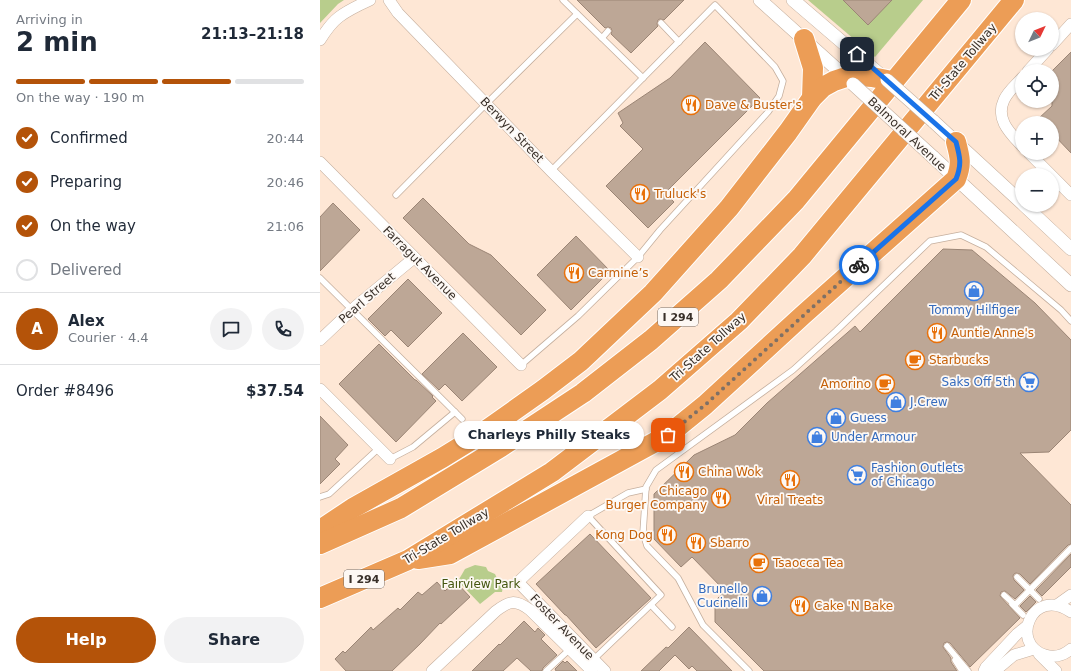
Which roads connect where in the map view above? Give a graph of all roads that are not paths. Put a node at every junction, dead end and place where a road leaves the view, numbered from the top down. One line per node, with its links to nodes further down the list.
1 (370, 0): 14 (street)
2 (390, 0): 24 (street, Berwyn Street)
3 (563, 0): 8 (lane)
4 (760, 0): 15 (street, Balmoral Avenue)
5 (793, 0): 19 (street, Balmoral Avenue)
6 (961, 0): 55 (highway, I 294)
7 (1014, 0): 57 (highway, Tri-State Tollway / I 294)
8 (577, 14): 13 (lane); 24 (lane)
9 (661, 23): 16 (lane)
10 (1071, 24): 12 (street)
11 (608, 31): 13 (lane)
12 (1059, 37)
13 (602, 38): 20 (lane)
14 (320, 40)
15 (804, 40): 19 (street, Balmoral Avenue); 23 (highway)
16 (679, 42): 20 (lane); 39 (lane)
17 (1042, 56): 18 (street)
18 (1034, 64)
19 (857, 75): 21 (highway); 23 (highway); 31 (street, Balmoral Avenue, bridge)
20 (643, 78): 30 (lane)
21 (887, 80): 26 (street, bridge)
22 (1015, 86): 25 (street)
23 (812, 98): 54 (highway)
24 (486, 104): 30 (street, Berwyn Street); 34 (lane)
25 (1015, 138)
26 (953, 139): 31 (highway); 35 (street)
27 (1036, 160): 29 (street)
28 (320, 162): 38 (street, Farragut Avenue)
29 (1044, 168)
30 (551, 170): 39 (street, Berwyn Street)
31 (956, 179): 41 (street, Balmoral Avenue); 57 (highway)
32 (1059, 183): 33 (street)
33 (1071, 195)
34 (396, 196)
35 (1015, 197)
36 (1032, 212): 37 (street)
37 (1071, 249)
38 (414, 258): 42 (street, Pearl Street); 45 (street, Farragut Avenue)
39 (638, 258): 45 (lane)
40 (320, 278): 42 (lane)
41 (1071, 285)
42 (352, 310): 44 (street, Pearl Street); 47 (lane)
43 (1071, 321): 51 (lane)
44 (320, 340)
45 (520, 365)
46 (320, 389): 49 (street)
47 (455, 412): 48 (lane); 50 (lane)
48 (462, 419)
49 (379, 448): 50 (street); 52 (lane)
50 (390, 459)
51 (646, 489): 53 (lane); 76 (lane)
52 (320, 497)
53 (588, 516): 62 (lane); 71 (street, Foster Avenue)
54 (320, 530)
55 (320, 544)
56 (1071, 548): 65 (lane)
57 (408, 560): 60 (highway, Tri-State Tollway / I 294)
58 (1017, 577): 61 (lane)
59 (1071, 595): 63 (street)
60 (320, 598)
61 (1039, 599)
62 (651, 605): 67 (lane); 71 (lane)
63 (1057, 605): 64 (street); 66 (street)
64 (1071, 612)
65 (1023, 615)
66 (1027, 626): 70 (street); 79 (street)
67 (672, 627)
68 (570, 649): 72 (street, Foster Avenue); 73 (lane); 74 (street, Foster Avenue)
69 (1071, 649): 70 (street)
70 (1035, 650): 80 (street); 81 (street)
71 (594, 659): 75 (street, Foster Avenue)
72 (432, 671)
73 (546, 671)
74 (592, 671)
75 (605, 671)
76 (749, 671)
77 (962, 671): 78 (lane)
78 (968, 671)
79 (984, 671)
80 (995, 671)
81 (1056, 671)

